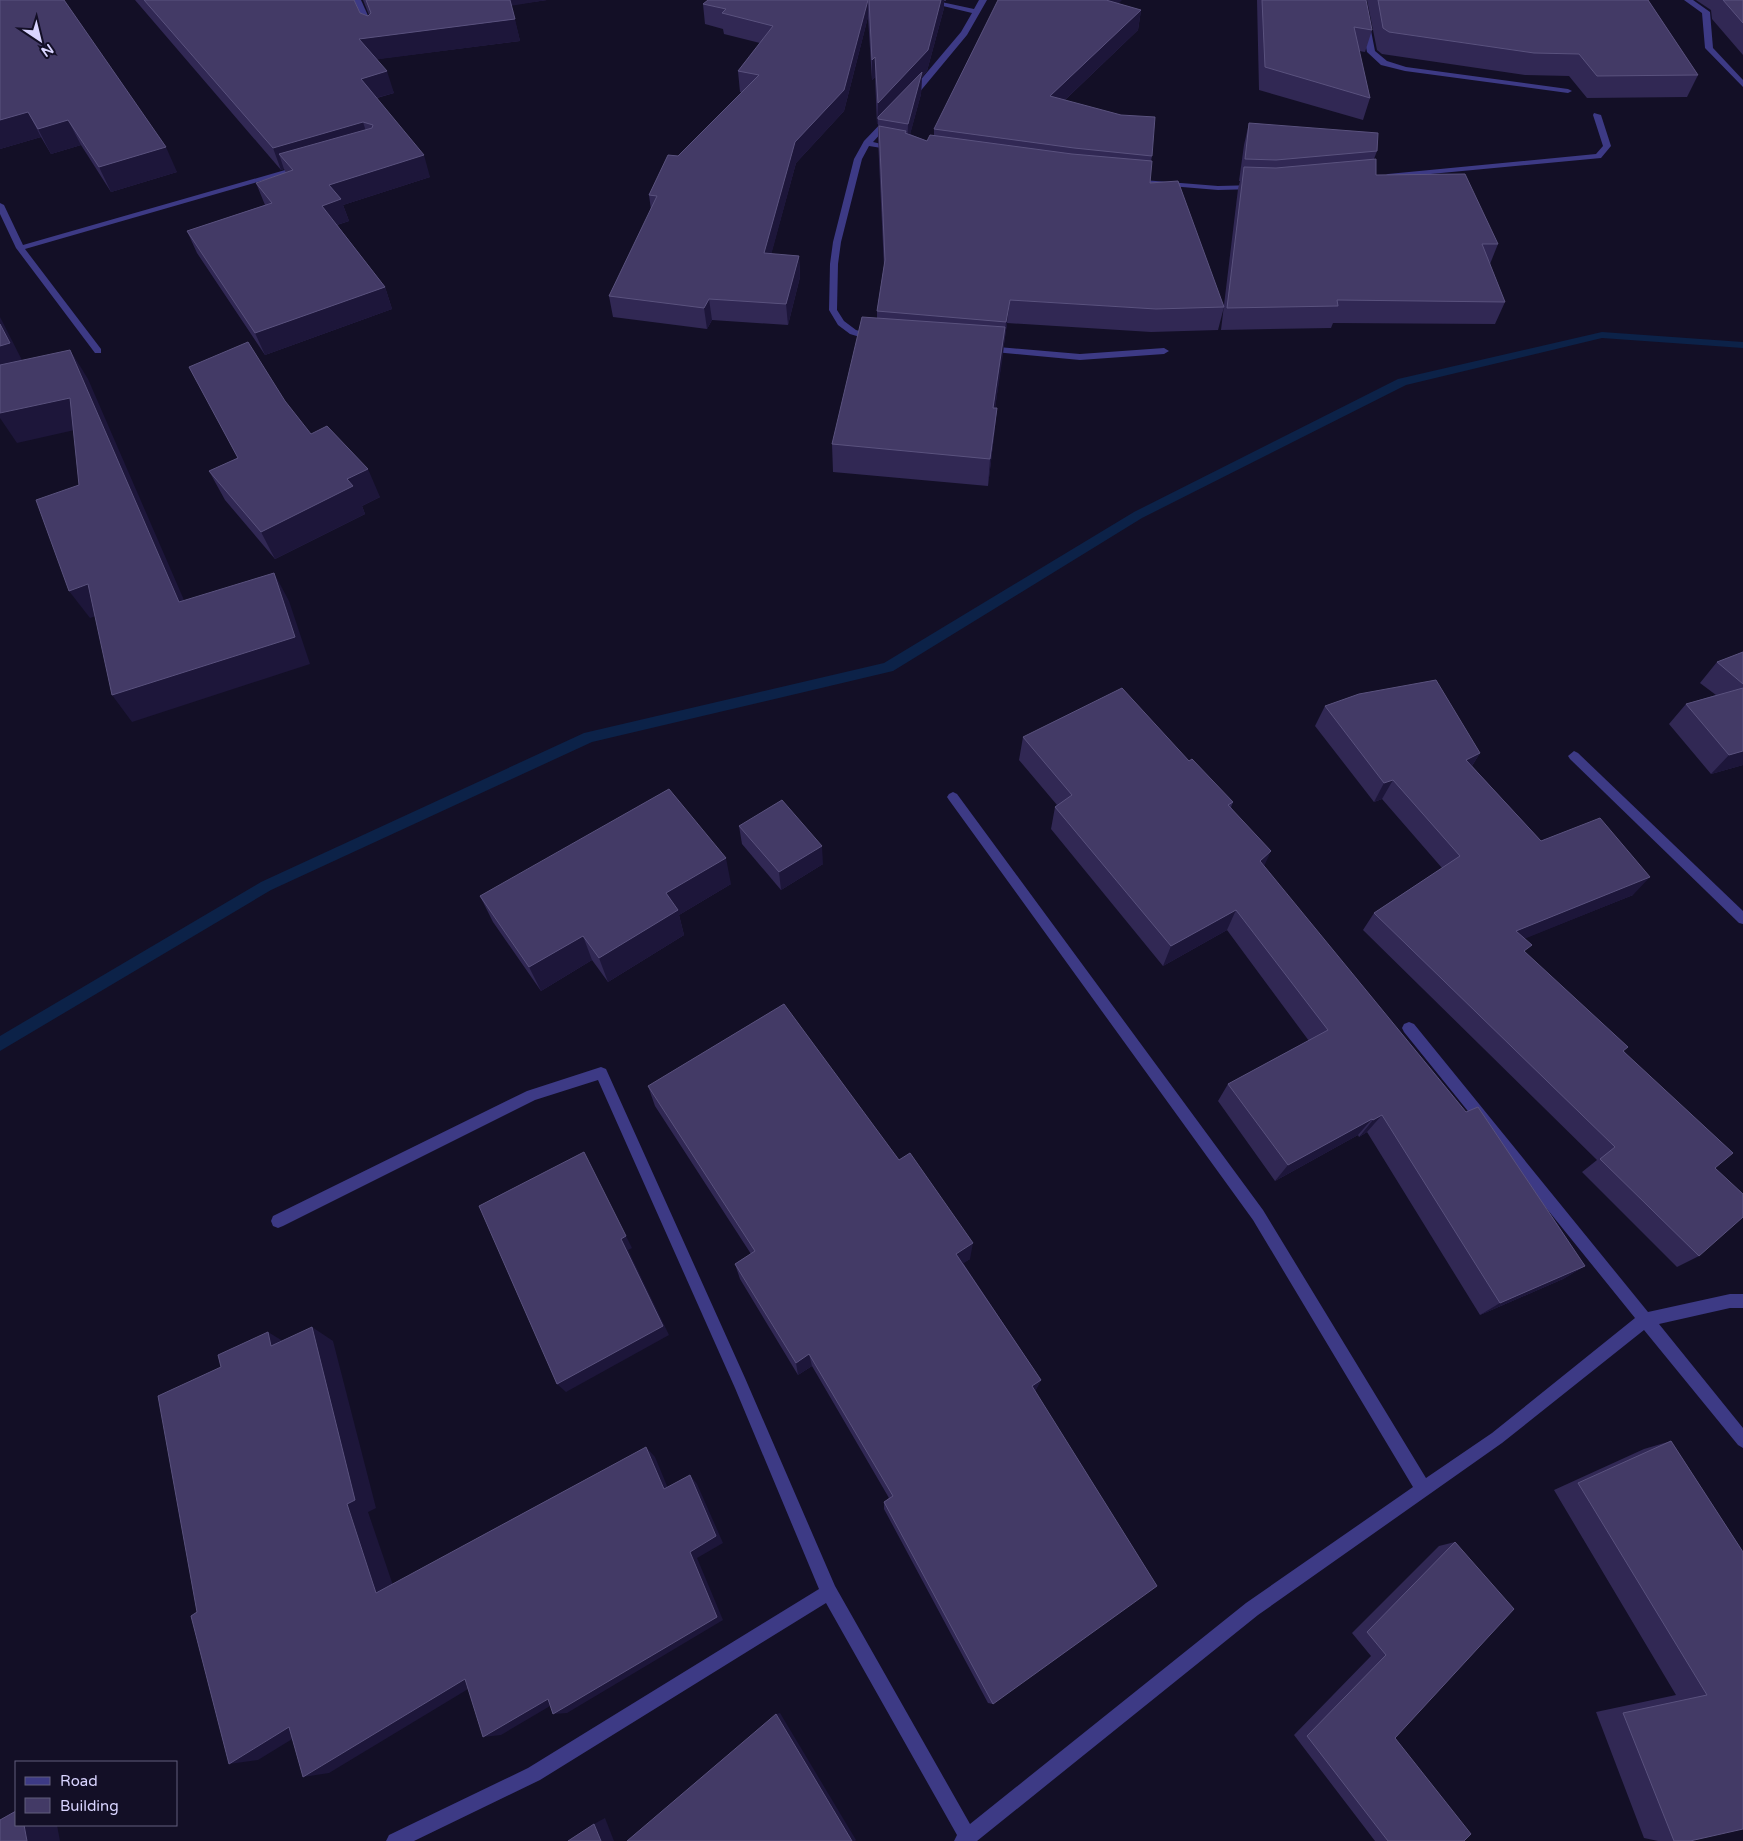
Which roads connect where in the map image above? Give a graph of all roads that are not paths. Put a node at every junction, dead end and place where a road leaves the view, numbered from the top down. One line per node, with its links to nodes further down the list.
1 (357, 0): 7 (street)
2 (922, 0): 6 (street)
3 (983, 0): 6 (street)
4 (1361, 0): 9 (street)
5 (1688, 0): 8 (street)
6 (976, 12): 10 (street)
7 (372, 34)
8 (1743, 85)
9 (1568, 92)
10 (905, 102)
11 (892, 116): 13 (street)
12 (1597, 116): 16 (street)
13 (866, 143): 14 (street); 21 (street)
14 (905, 150)
15 (307, 166): 20 (street)
16 (1377, 177)
17 (1124, 180): 18 (street)
18 (1261, 187)
19 (0, 205): 20 (street)
20 (20, 248): 23 (street)
21 (885, 340)
22 (981, 349): 24 (street)
23 (98, 351)
24 (1164, 351)
25 (1574, 756): 27 (street)
26 (953, 797): 33 (street)
27 (1743, 918)
28 (1409, 1028): 31 (street)
29 (278, 1222): 34 (street)
30 (1743, 1301): 31 (street)
31 (1645, 1320): 32 (street); 33 (street)
32 (1743, 1440)
33 (1423, 1488): 35 (street)
34 (829, 1592): 35 (street); 36 (street)
35 (966, 1839)
36 (395, 1841)

